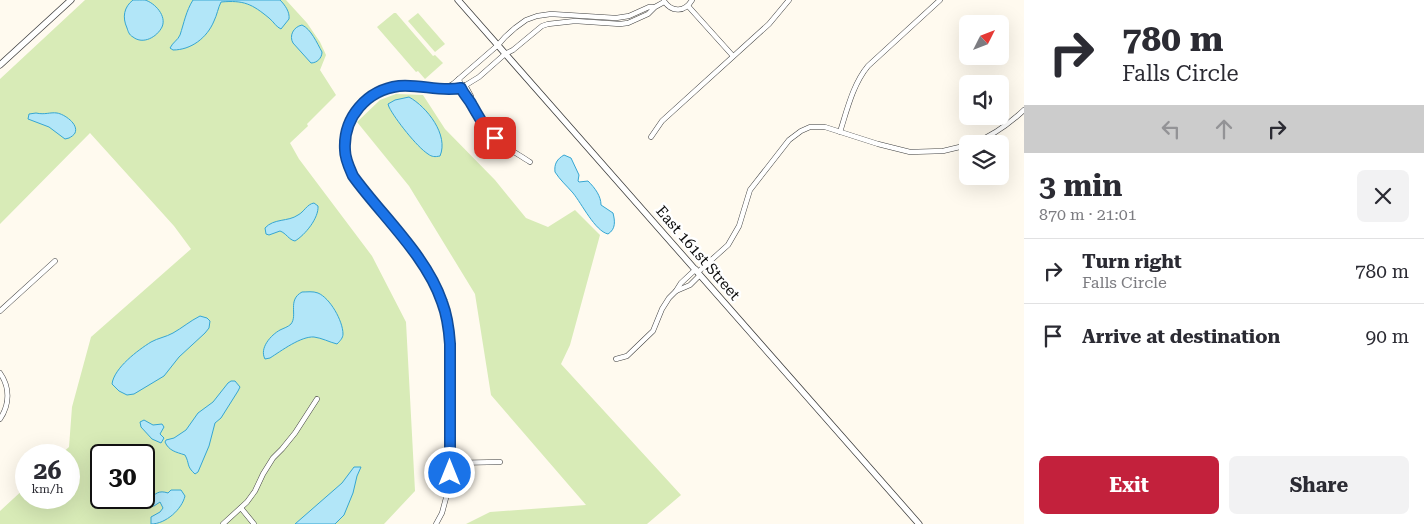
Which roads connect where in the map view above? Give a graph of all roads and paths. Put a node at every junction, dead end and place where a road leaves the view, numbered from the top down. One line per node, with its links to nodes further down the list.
1 (71, 0): 12 (street)
2 (458, 0): 9 (street, East 161st Street)
3 (692, 0): 7 (street)
4 (789, 0): 11 (street)
5 (940, 0): 17 (street)
6 (664, 1): 7 (street); 8 (street)
7 (688, 6): 11 (street)
8 (655, 7): 9 (street); 10 (street)
9 (498, 46): 10 (street, East 161st Street); 13 (street)
10 (505, 54): 14 (street); 23 (street, East 161st Street)
11 (733, 56): 19 (street)
12 (0, 65)
13 (459, 79): 14 (street); 15 (street)
14 (463, 87): 15 (street); 21 (street)
15 (444, 88): 31 (street)
16 (1024, 110): 18 (street)
17 (840, 132): 20 (street); 23 (street)
18 (992, 135)
19 (651, 137)
20 (959, 147)
21 (530, 162)
22 (55, 261): 25 (street)
23 (698, 272): 24 (street); 24 (street); 36 (street, East 161st Street)
24 (676, 291): 26 (street)
25 (0, 311)
26 (616, 359)
27 (0, 373): 29 (street)
28 (316, 399): 32 (street)
29 (0, 419)
30 (500, 462): 31 (street)
31 (450, 463): 35 (street)
32 (241, 508): 33 (street); 34 (street)
33 (223, 524)
34 (254, 524)
35 (436, 524)
36 (919, 524)

